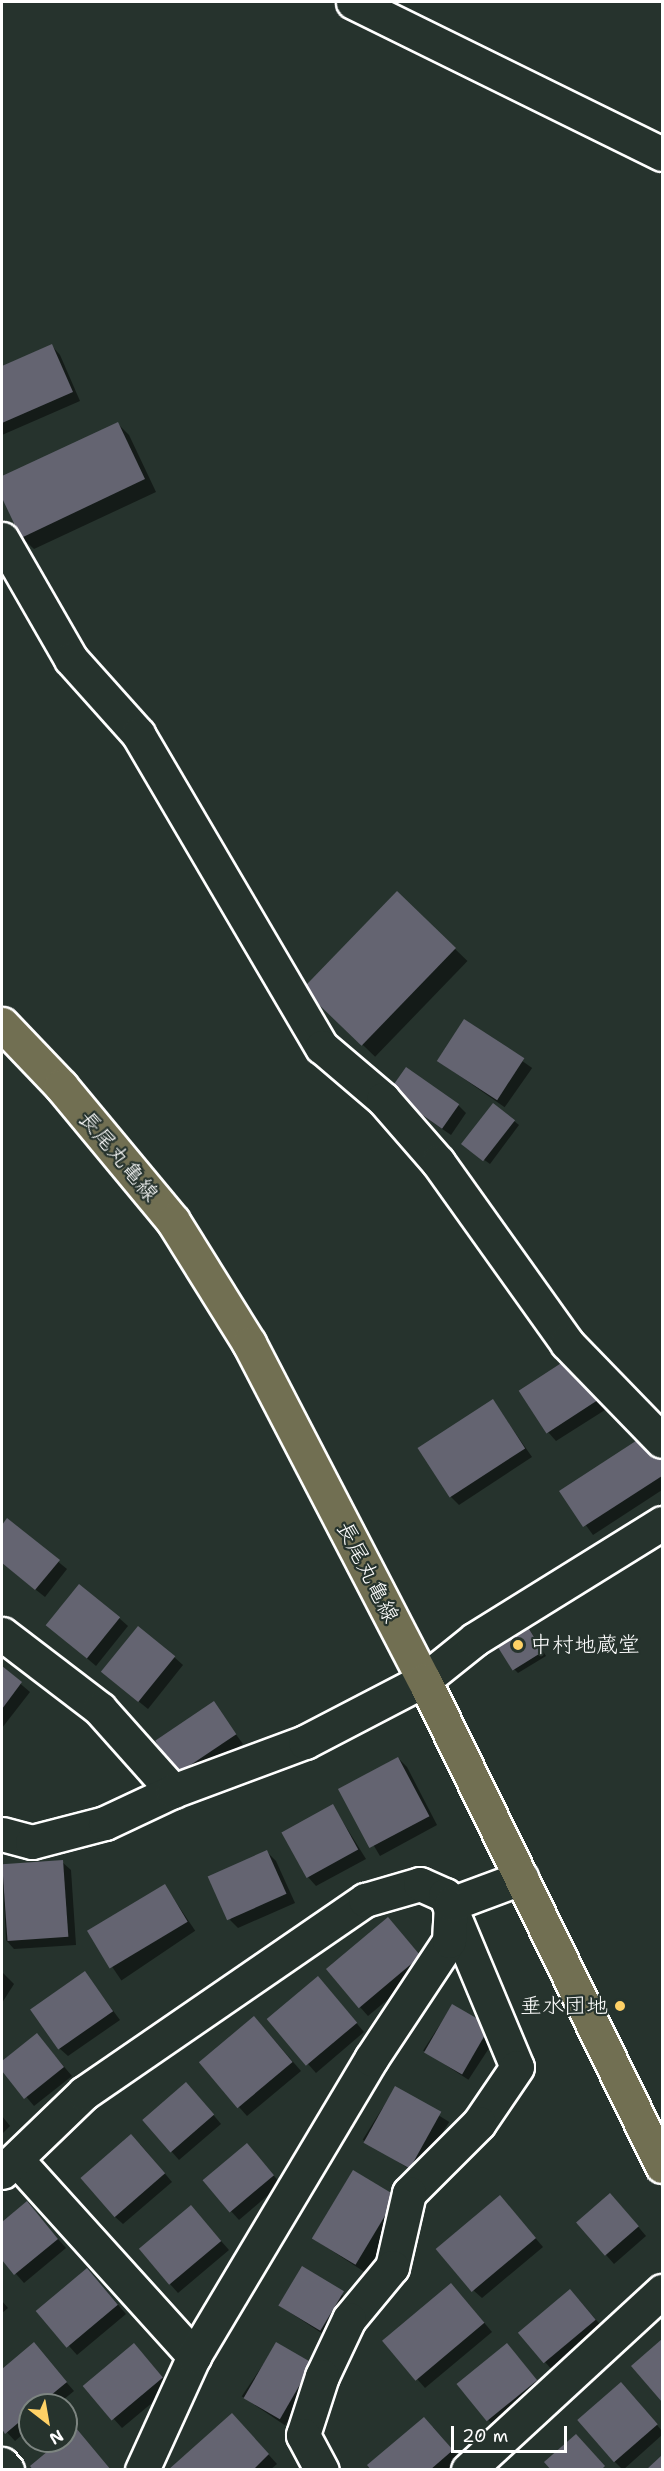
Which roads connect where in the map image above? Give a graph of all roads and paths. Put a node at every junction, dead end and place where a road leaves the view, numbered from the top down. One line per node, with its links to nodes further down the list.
1 (353, 2): 2 (street)
2 (663, 153)
3 (2, 539): 5 (street)
4 (2, 1024): 8 (main road, 長尾丸亀線)
5 (663, 1441)
6 (663, 1524): 8 (street)
7 (2, 1634): 9 (street)
8 (424, 1680): 9 (street); 11 (main road, 長尾丸亀線)
9 (173, 1791): 10 (street)
10 (2, 1834)
11 (521, 1878): 12 (street); 14 (main road, 長尾丸亀線)
12 (451, 1904): 13 (street); 16 (street); 20 (street)
13 (9, 2165): 16 (street)
14 (663, 2166)
15 (663, 2291): 21 (street)
16 (194, 2356): 19 (street)
17 (2, 2464): 18 (street)
18 (7, 2469)
19 (142, 2469)
20 (322, 2469)
21 (468, 2469)

